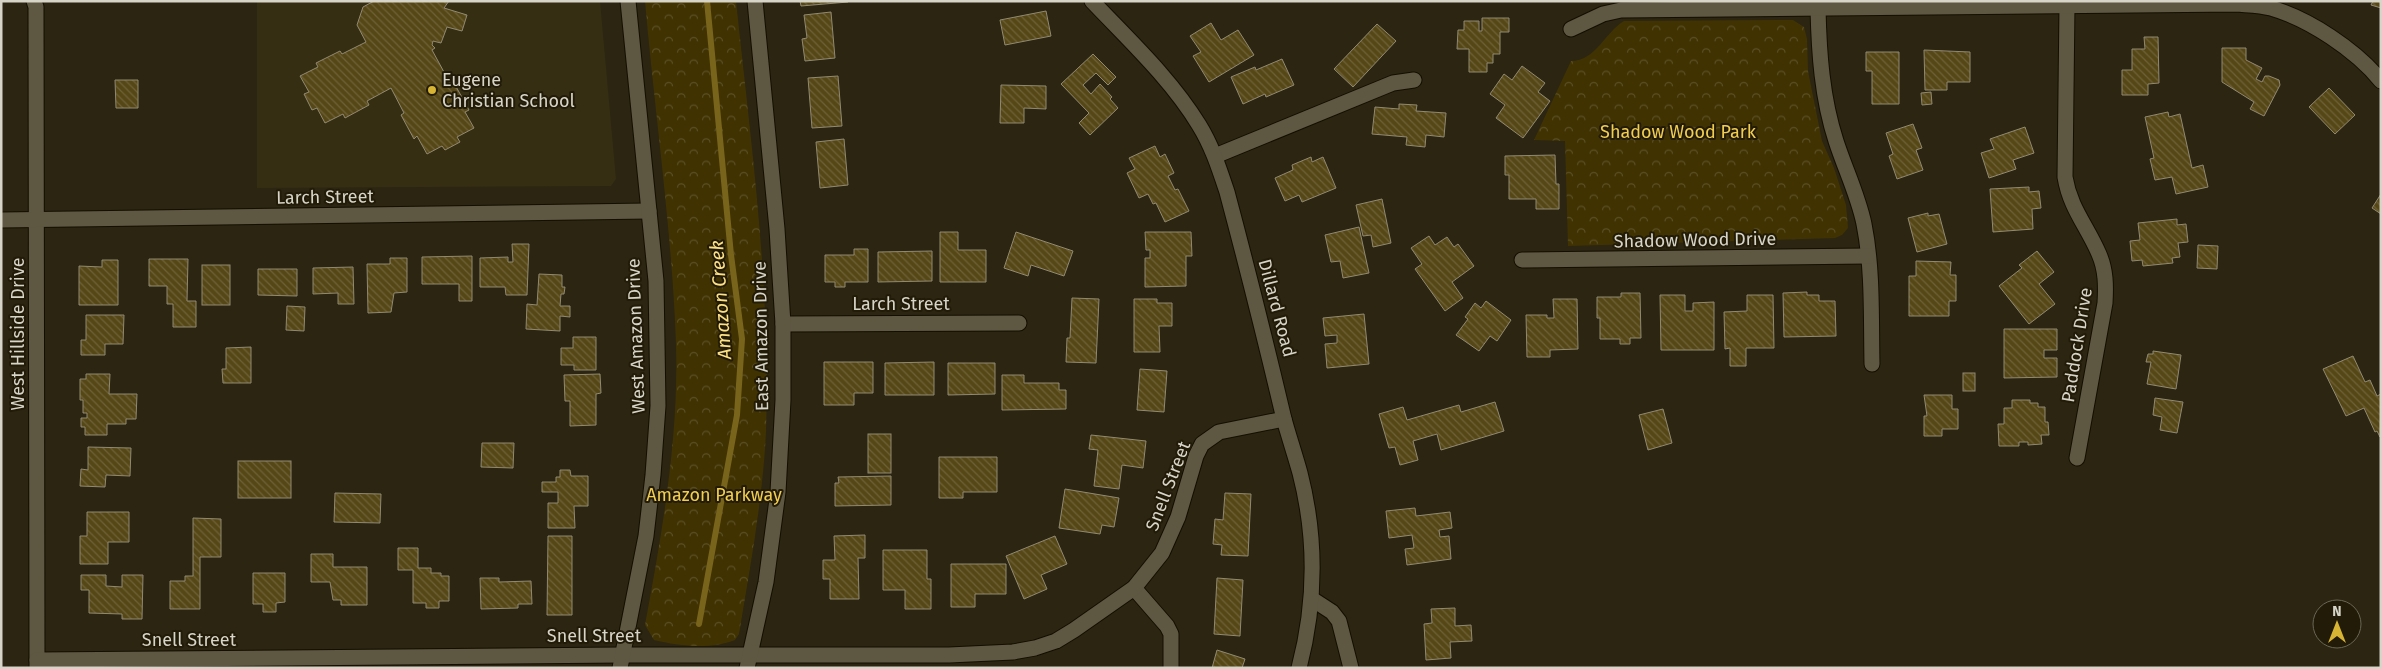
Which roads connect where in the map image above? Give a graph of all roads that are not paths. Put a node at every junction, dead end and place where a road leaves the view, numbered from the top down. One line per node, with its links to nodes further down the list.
1 (34, 1): 14 (street, West Hillside Drive)
2 (628, 1): 12 (street, West Amazon Drive)
3 (755, 1): 18 (street, East Amazon Drive)
4 (1092, 1): 11 (street, Dillard Road)
5 (1911, 4): 6 (street); 7 (street)
6 (2067, 5): 10 (street); 21 (street, Paddock Drive)
7 (1818, 9): 8 (street); 15 (street)
8 (1572, 29)
9 (1414, 80): 11 (street)
10 (2381, 81)
11 (1215, 156): 20 (street, Dillard Road)
12 (649, 212): 14 (street, Larch Street); 24 (street, West Amazon Drive)
13 (1, 220): 14 (street, Larch Street)
14 (36, 220): 27 (street, West Hillside Drive)
15 (1868, 256): 16 (street, Shadow Wood Drive); 19 (street)
16 (1522, 260)
17 (1019, 323): 18 (street, Larch Street)
18 (783, 324): 25 (street, East Amazon Drive)
19 (1872, 364)
20 (1284, 419): 22 (street, Snell Street); 23 (street, Dillard Road)
21 (2077, 458)
22 (1134, 588): 26 (street, Snell Street); 28 (street)
23 (1312, 599): 29 (street, Dillard Road); 30 (street)
24 (621, 661): 25 (street, Snell Street); 27 (street, Snell Street)
25 (749, 661): 26 (street, Snell Street)
26 (948, 661)
27 (37, 664)
28 (1171, 668)
29 (1299, 668)
30 (1351, 668)

